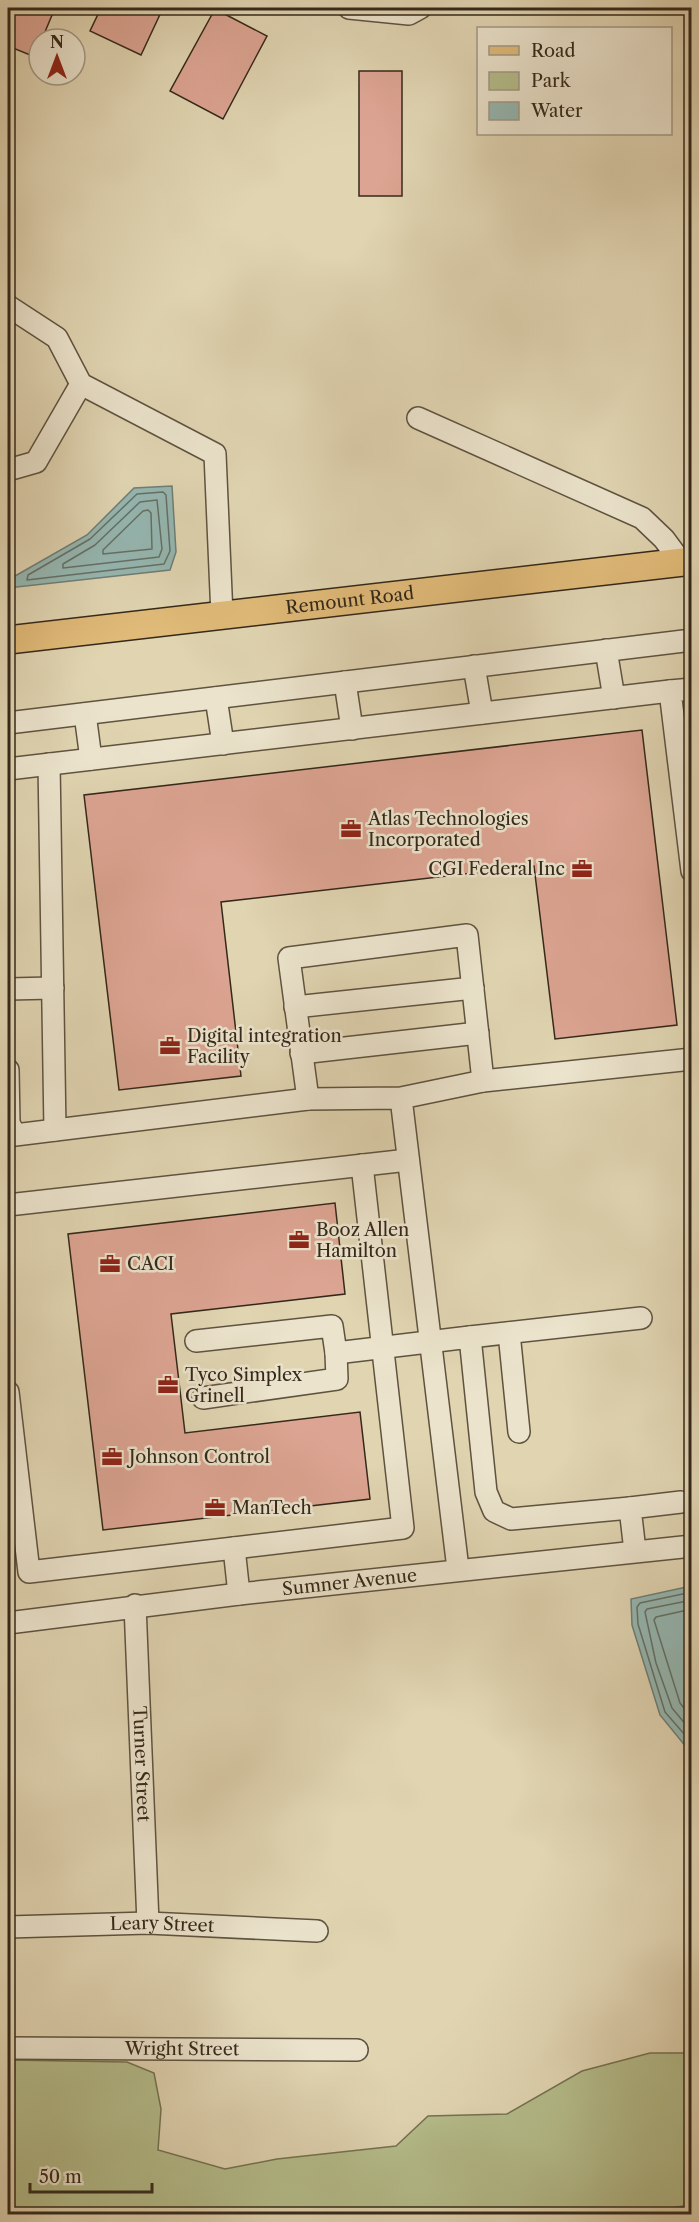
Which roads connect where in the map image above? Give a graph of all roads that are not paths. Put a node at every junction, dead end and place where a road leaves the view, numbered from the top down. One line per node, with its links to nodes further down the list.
1 (349, 8): 2 (street)
2 (420, 8)
3 (8, 306): 4 (street)
4 (81, 384): 6 (street); 8 (street)
5 (418, 418): 7 (street)
6 (8, 470)
7 (686, 562): 8 (main road, Remount Road)
8 (222, 616): 9 (main road, Remount Road)
9 (8, 640)
10 (692, 640): 11 (street)
11 (606, 650): 12 (street); 17 (street)
12 (474, 666): 13 (street); 18 (street)
13 (345, 682): 16 (street); 21 (street)
14 (692, 689): 15 (street)
15 (670, 691): 17 (street); 23 (street)
16 (216, 698): 19 (street); 22 (street)
17 (614, 698): 18 (street)
18 (482, 713): 21 (street)
19 (86, 714): 20 (street); 24 (street)
20 (8, 723)
21 (352, 729): 22 (street)
22 (223, 744): 24 (street)
23 (684, 748): 27 (street)
24 (91, 759): 25 (street)
25 (49, 764): 26 (street); 28 (street)
26 (8, 769)
27 (692, 871)
28 (53, 988): 30 (street); 39 (street)
29 (473, 988): 31 (street); 31 (street); 32 (street)
30 (8, 989)
31 (295, 1007): 33 (street)
32 (478, 1033): 33 (street); 36 (street)
33 (302, 1053): 38 (street)
34 (692, 1059): 36 (street)
35 (8, 1070): 39 (street)
36 (483, 1081): 37 (street)
37 (401, 1098): 38 (street); 40 (street)
38 (308, 1099): 39 (street)
39 (55, 1131)
40 (408, 1160): 41 (street); 47 (street)
41 (362, 1165): 42 (street); 48 (street)
42 (8, 1205)
43 (641, 1318): 44 (street)
44 (509, 1333): 45 (street); 52 (street)
45 (470, 1337): 47 (street); 54 (street)
46 (196, 1341): 49 (street)
47 (431, 1341): 48 (street); 58 (street)
48 (384, 1348): 49 (street); 56 (street)
49 (336, 1353): 51 (street)
50 (8, 1392): 56 (street)
51 (203, 1398)
52 (519, 1432)
53 (681, 1502): 54 (street)
54 (630, 1508): 57 (street)
55 (692, 1545): 57 (street, Sumner Avenue)
56 (234, 1548): 59 (street)
57 (634, 1551): 58 (street, Sumner Avenue)
58 (458, 1569): 59 (street, Sumner Avenue)
59 (239, 1594): 60 (street, Sumner Avenue)
60 (135, 1605): 61 (street, Sumner Avenue); 62 (street, Turner Street)
61 (8, 1623)
62 (148, 1923): 63 (street, Leary Street); 64 (street, Leary Street)
63 (8, 1927)
64 (317, 1931)
65 (8, 2048): 66 (street, Wright Street)
66 (357, 2050)

